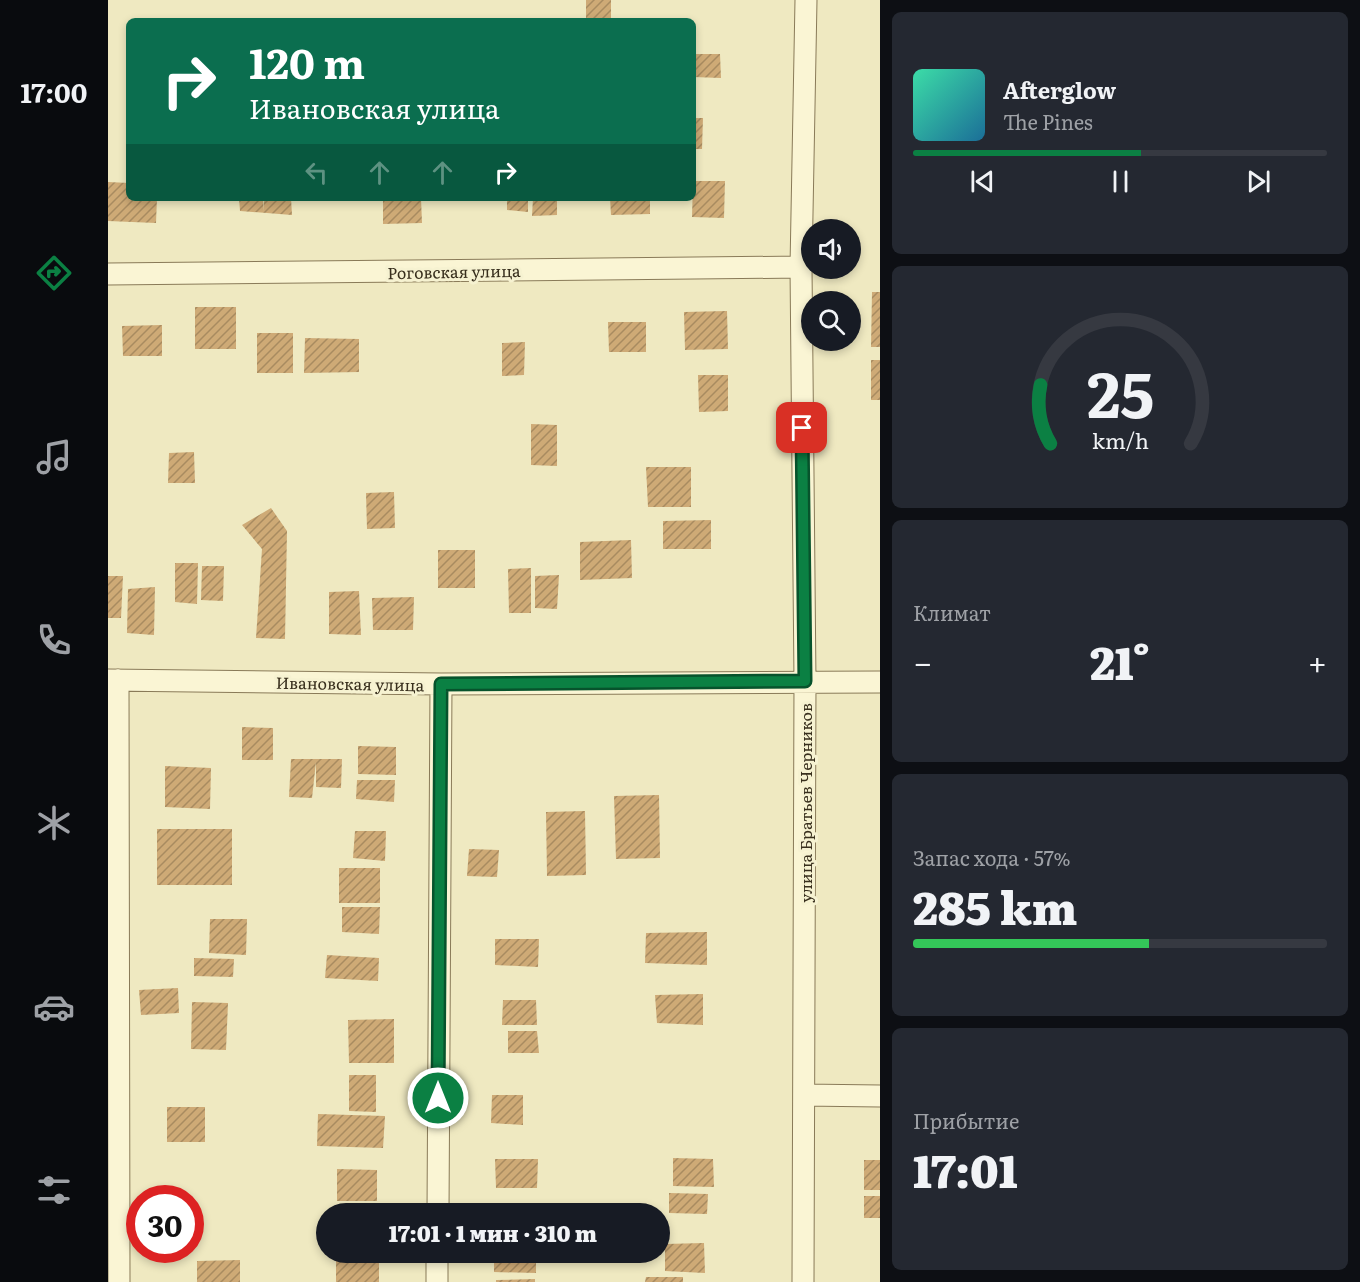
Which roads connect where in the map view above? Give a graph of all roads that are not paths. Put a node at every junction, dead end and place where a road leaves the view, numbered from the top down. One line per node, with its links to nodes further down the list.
1 (806, 0): 2 (street, улица Братьев Черников)
2 (802, 219)
3 (801, 267): 4 (street, Роговская улица)
4 (108, 274)
5 (801, 279): 7 (street, улица Братьев Черников)
6 (113, 680): 9 (street, Ивановская улица); 14 (street)
7 (805, 681): 8 (street, Ивановская улица); 9 (street, Ивановская улица); 10 (street, улица Братьев Черников)
8 (880, 682)
9 (441, 684): 12 (street)
10 (804, 1095): 11 (street); 16 (street, улица Братьев Черников)
11 (880, 1096)
12 (438, 1203)
13 (437, 1263): 15 (street)
14 (119, 1282)
15 (437, 1282)
16 (803, 1282)

